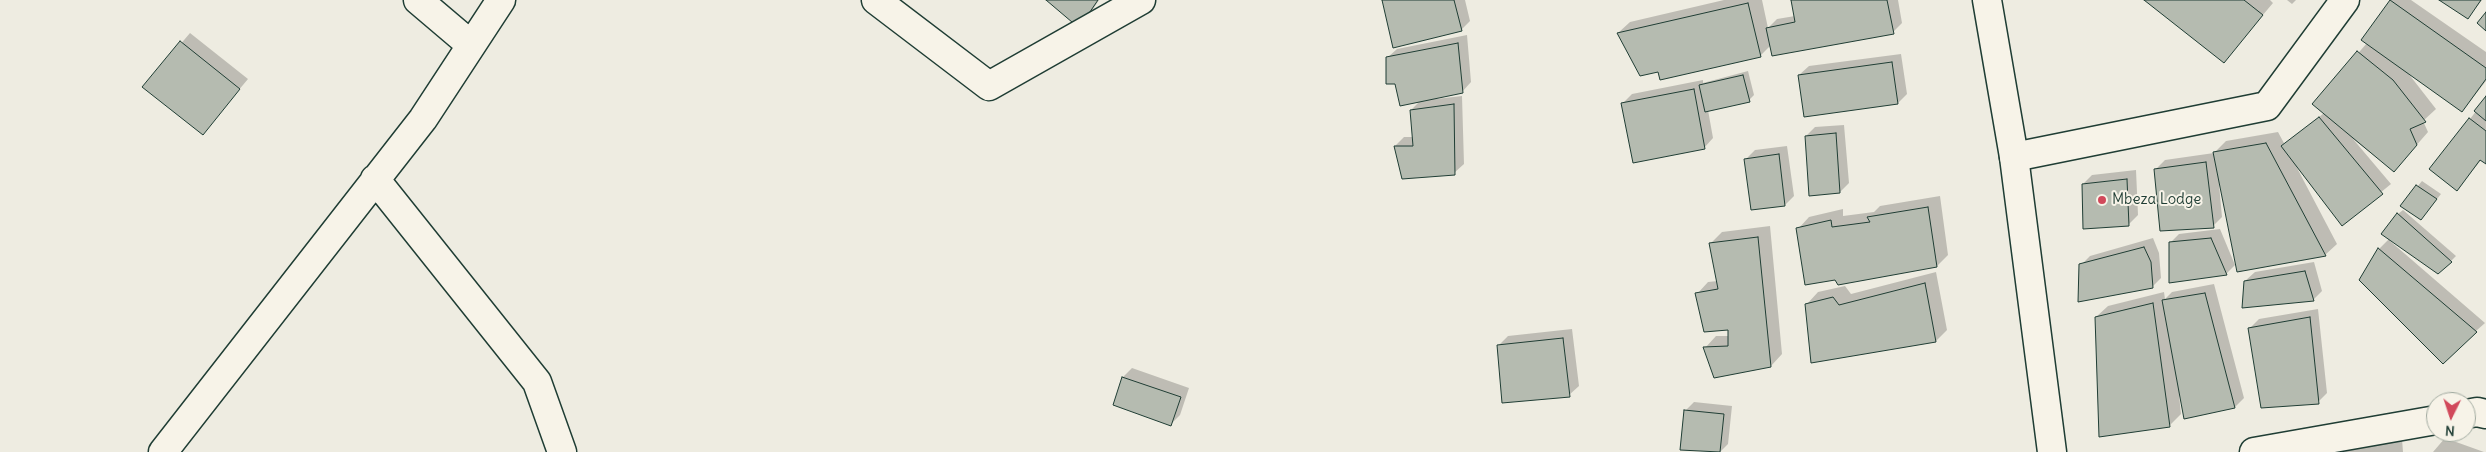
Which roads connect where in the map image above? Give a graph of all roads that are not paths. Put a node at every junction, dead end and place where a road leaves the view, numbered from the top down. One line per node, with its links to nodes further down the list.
1 (418, 0): 7 (street)
2 (501, 0): 7 (street)
3 (876, 0): 4 (street)
4 (1141, 0)
5 (1987, 0): 8 (street)
6 (2345, 0): 8 (street)
7 (471, 46): 9 (street)
8 (2014, 157): 13 (street)
9 (376, 179): 11 (street); 12 (street)
10 (2426, 422): 14 (street)
11 (163, 452)
12 (562, 452)
13 (2052, 452)
14 (2254, 452)

